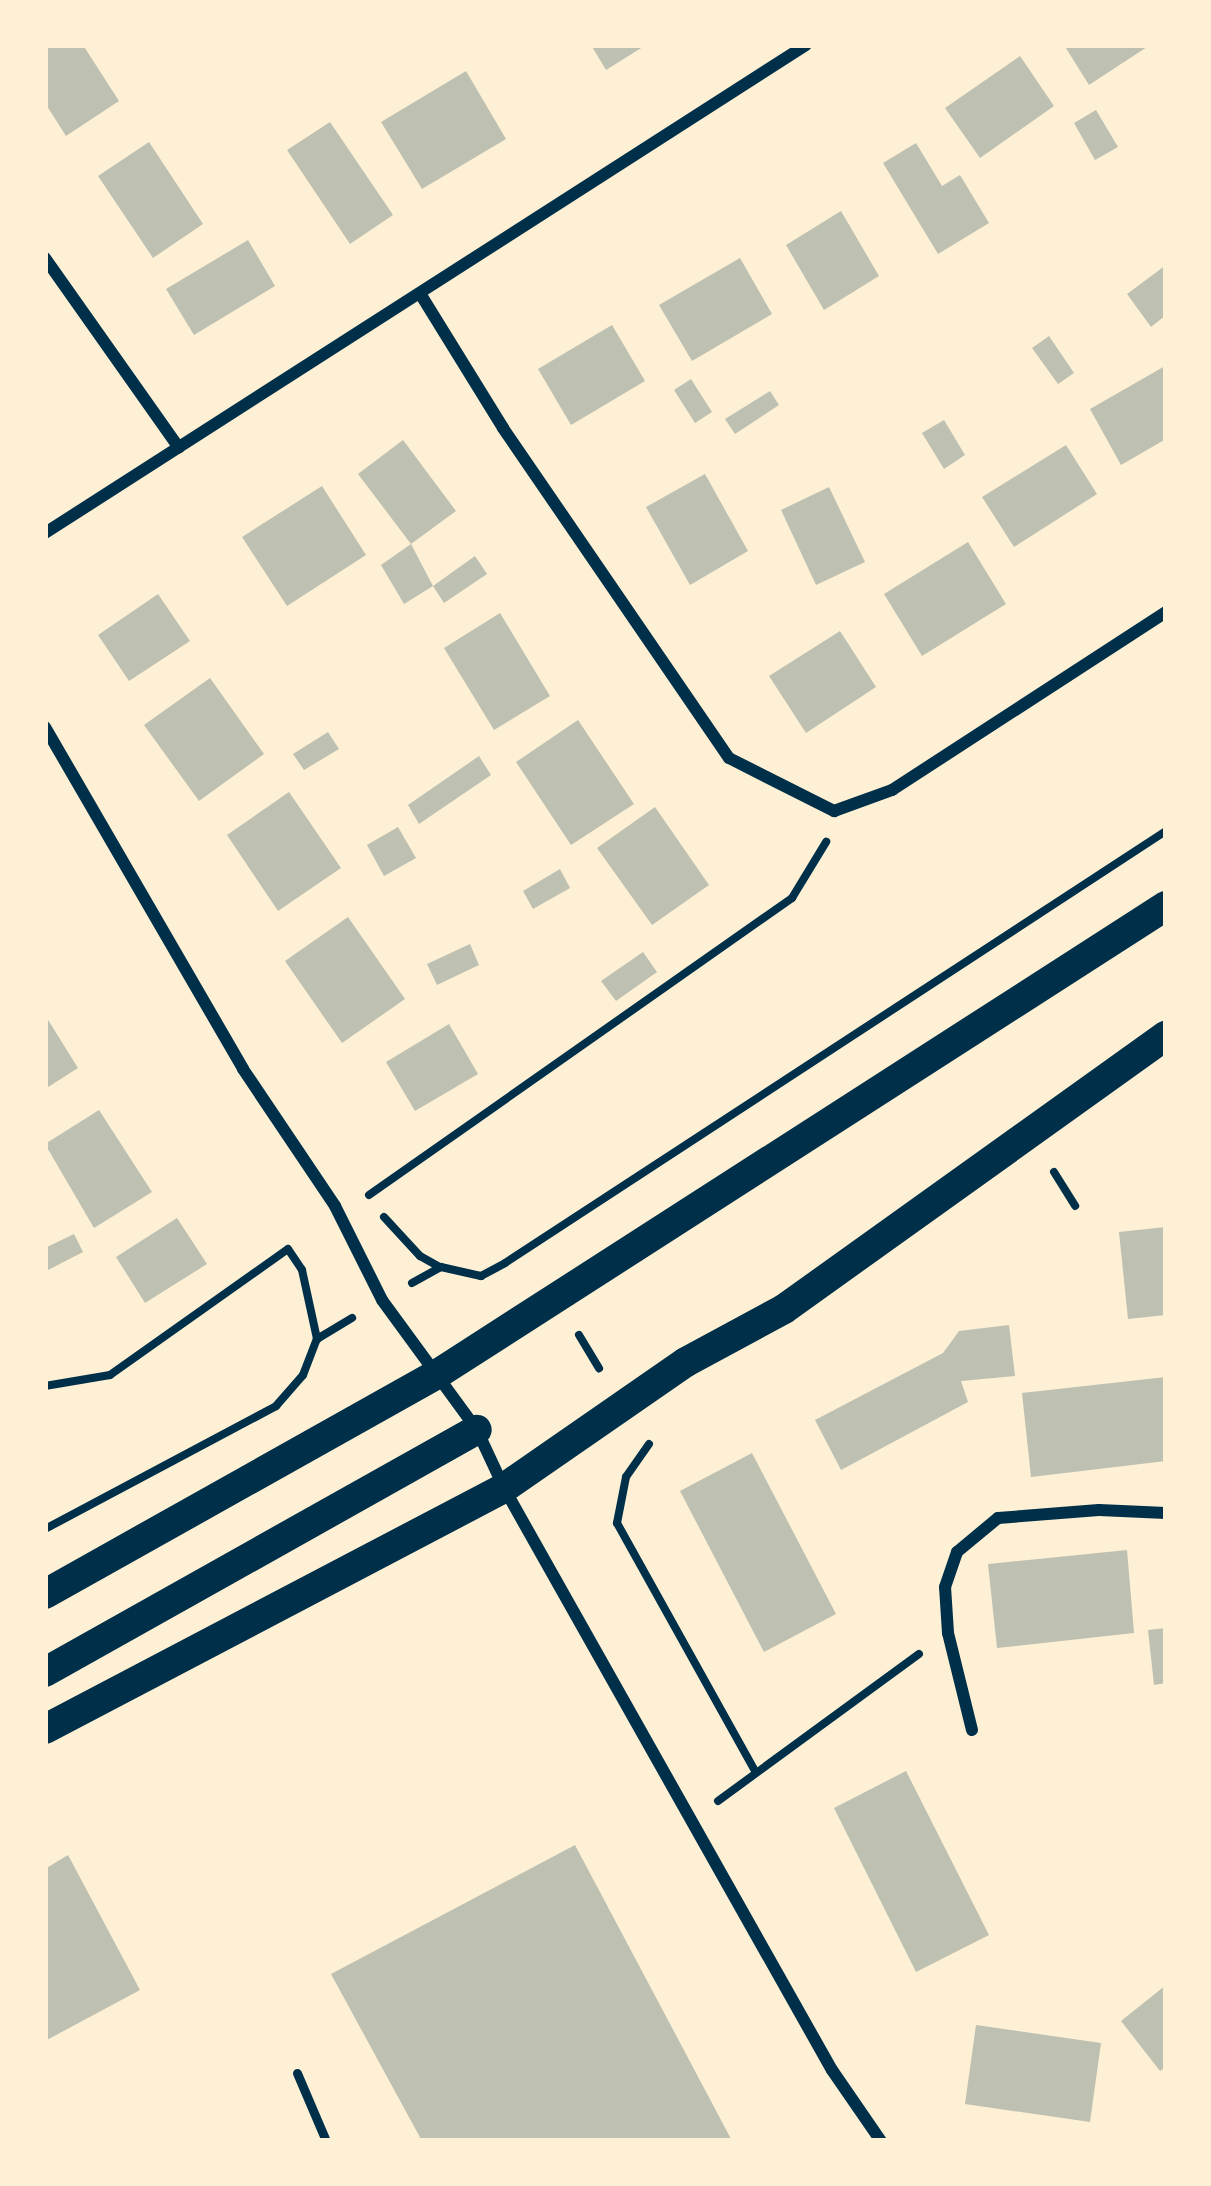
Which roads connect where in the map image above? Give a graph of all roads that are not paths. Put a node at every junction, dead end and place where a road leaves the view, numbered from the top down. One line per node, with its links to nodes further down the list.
1 (806, 45): 3 (street)
2 (45, 258): 4 (street)
3 (422, 295): 4 (street); 6 (street)
4 (179, 448): 5 (street)
5 (45, 533)
6 (1166, 613)
7 (45, 727): 10 (street)
8 (1166, 906): 10 (main road)
9 (1166, 1036): 12 (main road)
10 (439, 1373): 11 (street); 14 (main road)
11 (477, 1430): 12 (street); 15 (main road)
12 (504, 1488): 16 (main road); 20 (street)
13 (1166, 1513): 17 (street)
14 (45, 1594)
15 (45, 1672)
16 (45, 1729)
17 (972, 1730)
18 (297, 2073): 19 (lane)
19 (326, 2141)
20 (881, 2141)

